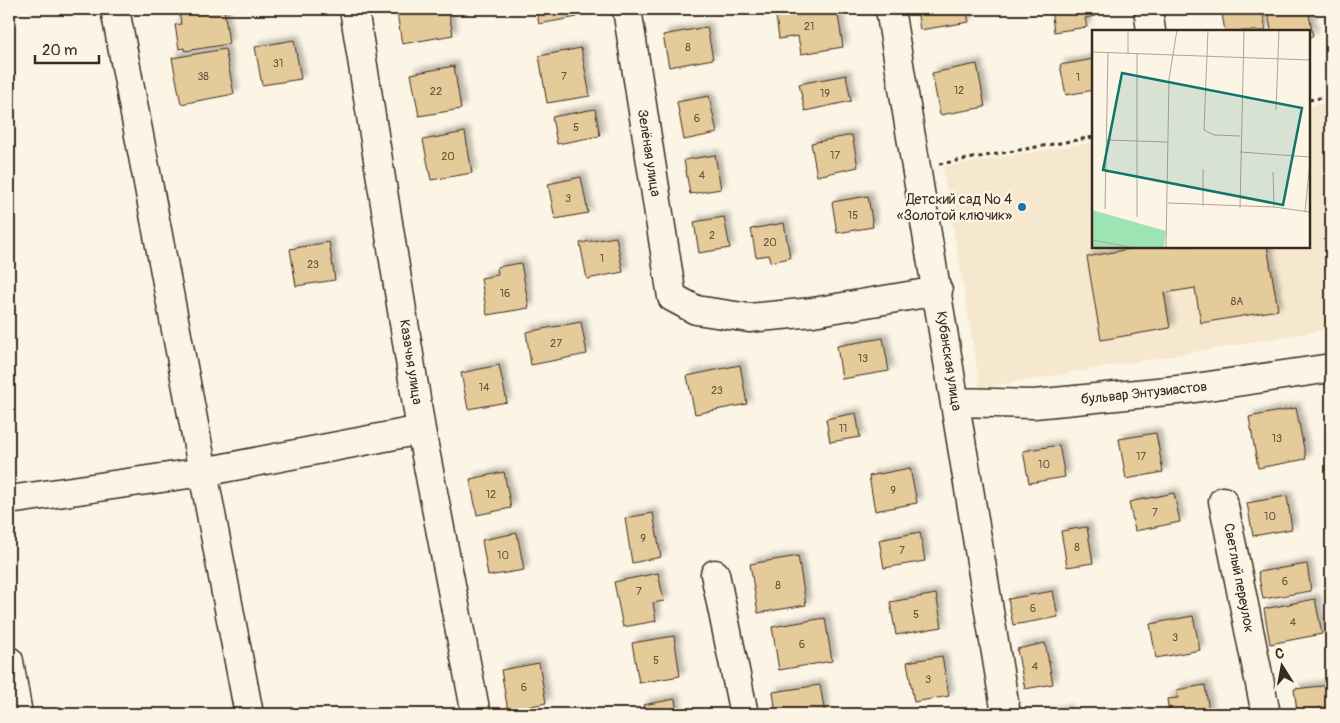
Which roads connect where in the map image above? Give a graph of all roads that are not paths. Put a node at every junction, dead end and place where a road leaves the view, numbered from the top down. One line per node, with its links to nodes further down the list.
1 (115, 9): 11 (street)
2 (354, 9): 10 (street, Казачья улица)
3 (627, 9): 7 (street, Зелёная улица)
4 (890, 9): 7 (street, Кубанская улица)
5 (1148, 9): 6 (street)
6 (1151, 30)
7 (938, 291): 9 (street, Кубанская улица)
8 (1331, 368): 9 (street, бульвар Энтузиастов)
9 (956, 402): 20 (street, Кубанская улица)
10 (421, 430): 11 (street); 18 (street, Казачья улица)
11 (203, 472): 12 (street); 17 (street)
12 (9, 500)
13 (1223, 501): 21 (street, Светлый переулок)
14 (715, 574): 19 (street)
15 (9, 661): 16 (street)
16 (18, 714)
17 (249, 714)
18 (476, 714)
19 (744, 714)
20 (1006, 714)
21 (1266, 714)

